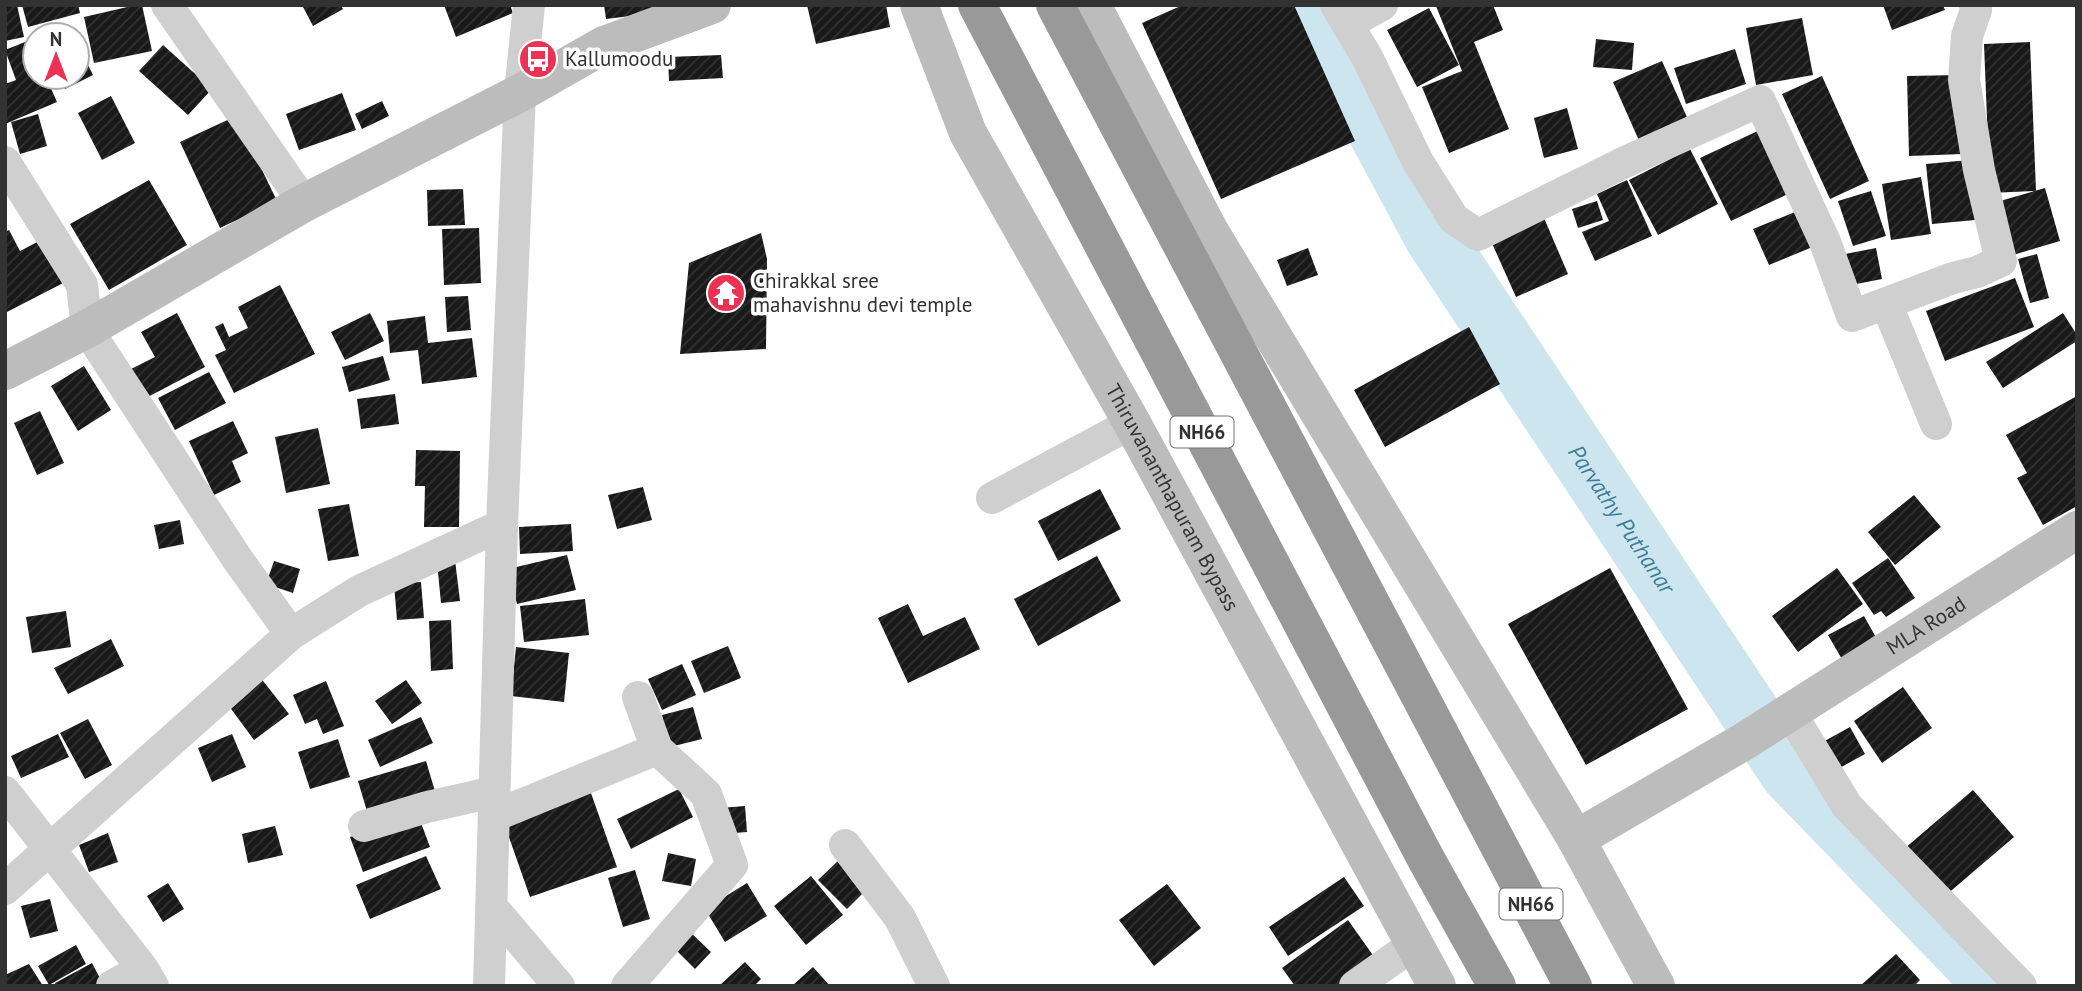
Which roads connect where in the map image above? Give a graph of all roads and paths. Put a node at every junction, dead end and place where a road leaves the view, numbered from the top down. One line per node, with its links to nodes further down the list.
1 (167, 5): 13 (street)
2 (529, 5): 11 (street)
3 (712, 5): 11 (street)
4 (919, 5): 17 (street, Thiruvananthapuram Bypass)
5 (977, 5): 43 (highway, NH66)
6 (1055, 5): 44 (highway, NH66)
7 (1092, 5): 29 (street)
8 (1382, 5): 10 (street)
9 (1975, 5): 14 (street)
10 (1341, 14): 14 (street)
11 (520, 93): 13 (street); 20 (street)
12 (5, 162): 15 (street)
13 (304, 203): 15 (street)
14 (1886, 303): 18 (street)
15 (87, 329): 16 (street); 22 (street)
16 (5, 370)
17 (1132, 423): 19 (street); 34 (street, Thiruvananthapuram Bypass)
18 (1936, 424)
19 (992, 498)
20 (502, 525): 22 (street); 27 (street)
21 (2077, 530): 24 (street, MLA Road)
22 (291, 634): 31 (street)
23 (638, 697): 25 (street)
24 (1783, 716): 29 (street, MLA Road); 46 (street)
25 (657, 750): 27 (street); 39 (street)
26 (5, 792): 31 (street)
27 (494, 804): 28 (street); 33 (street)
28 (364, 826)
29 (1576, 839): 45 (street)
30 (845, 845): 40 (street)
31 (50, 850): 32 (street); 35 (street)
32 (5, 890)
33 (491, 906): 37 (street); 38 (street)
34 (1414, 944): 41 (street); 42 (street, Thiruvananthapuram Bypass)
35 (148, 978): 36 (street)
36 (112, 986)
37 (489, 986)
38 (559, 986)
39 (627, 986)
40 (934, 986)
41 (1355, 986)
42 (1437, 986)
43 (1497, 986)
44 (1573, 986)
45 (1656, 986)
46 (2021, 986)

